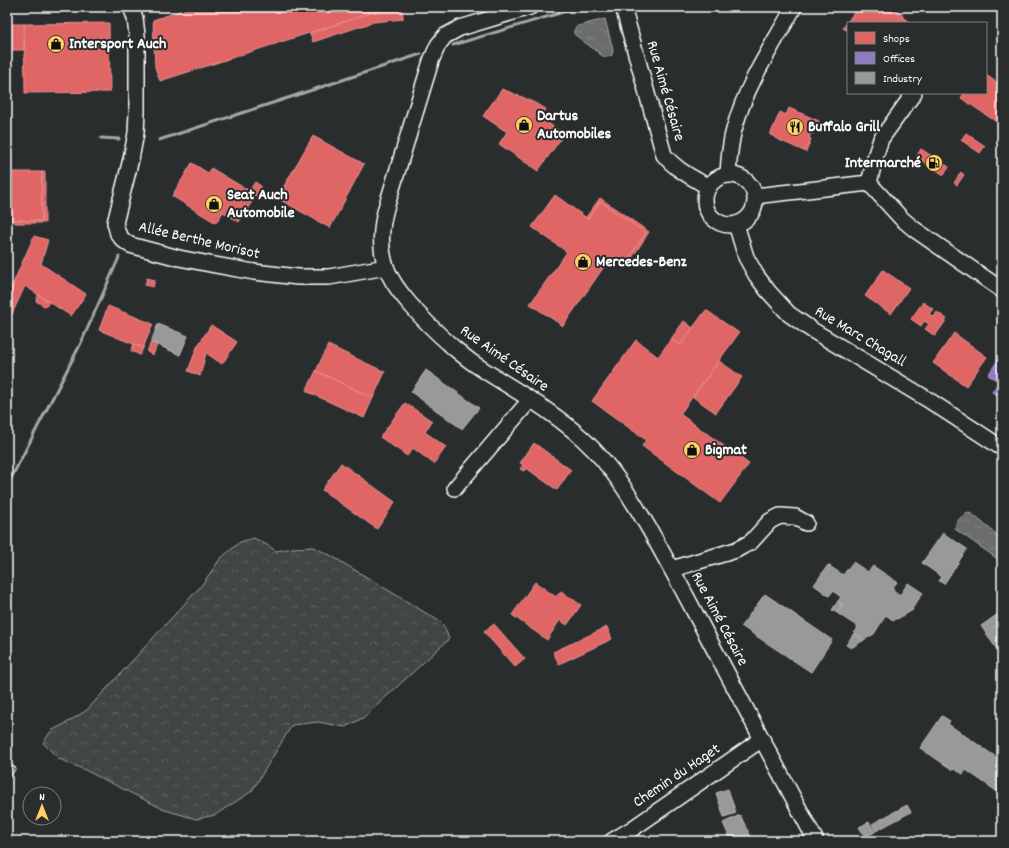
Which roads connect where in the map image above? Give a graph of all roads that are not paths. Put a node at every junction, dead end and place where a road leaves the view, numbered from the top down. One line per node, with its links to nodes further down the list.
1 (132, 7): 11 (street, Allée Berthe Morisot)
2 (530, 7): 11 (street, Rue Aimé Césaire)
3 (623, 7): 8 (street, Rue Aimé Césaire)
4 (794, 7): 6 (street)
5 (913, 94): 7 (street)
6 (728, 174): 8 (street); 9 (street)
7 (869, 183): 9 (street); 12 (street)
8 (708, 187): 10 (street)
9 (755, 196): 10 (street)
10 (736, 224): 14 (street, Rue Marc Chagall)
11 (386, 267): 13 (street, Rue Aimé Césaire)
12 (1002, 290)
13 (530, 400): 15 (street); 17 (street, Rue Aimé Césaire)
14 (1002, 448)
15 (455, 488)
16 (806, 523): 17 (street)
17 (672, 569): 18 (street, Rue Aimé Césaire)
18 (762, 739): 19 (street, Chemin du Haget); 20 (street, Rue Aimé Césaire)
19 (612, 841)
20 (816, 841)

